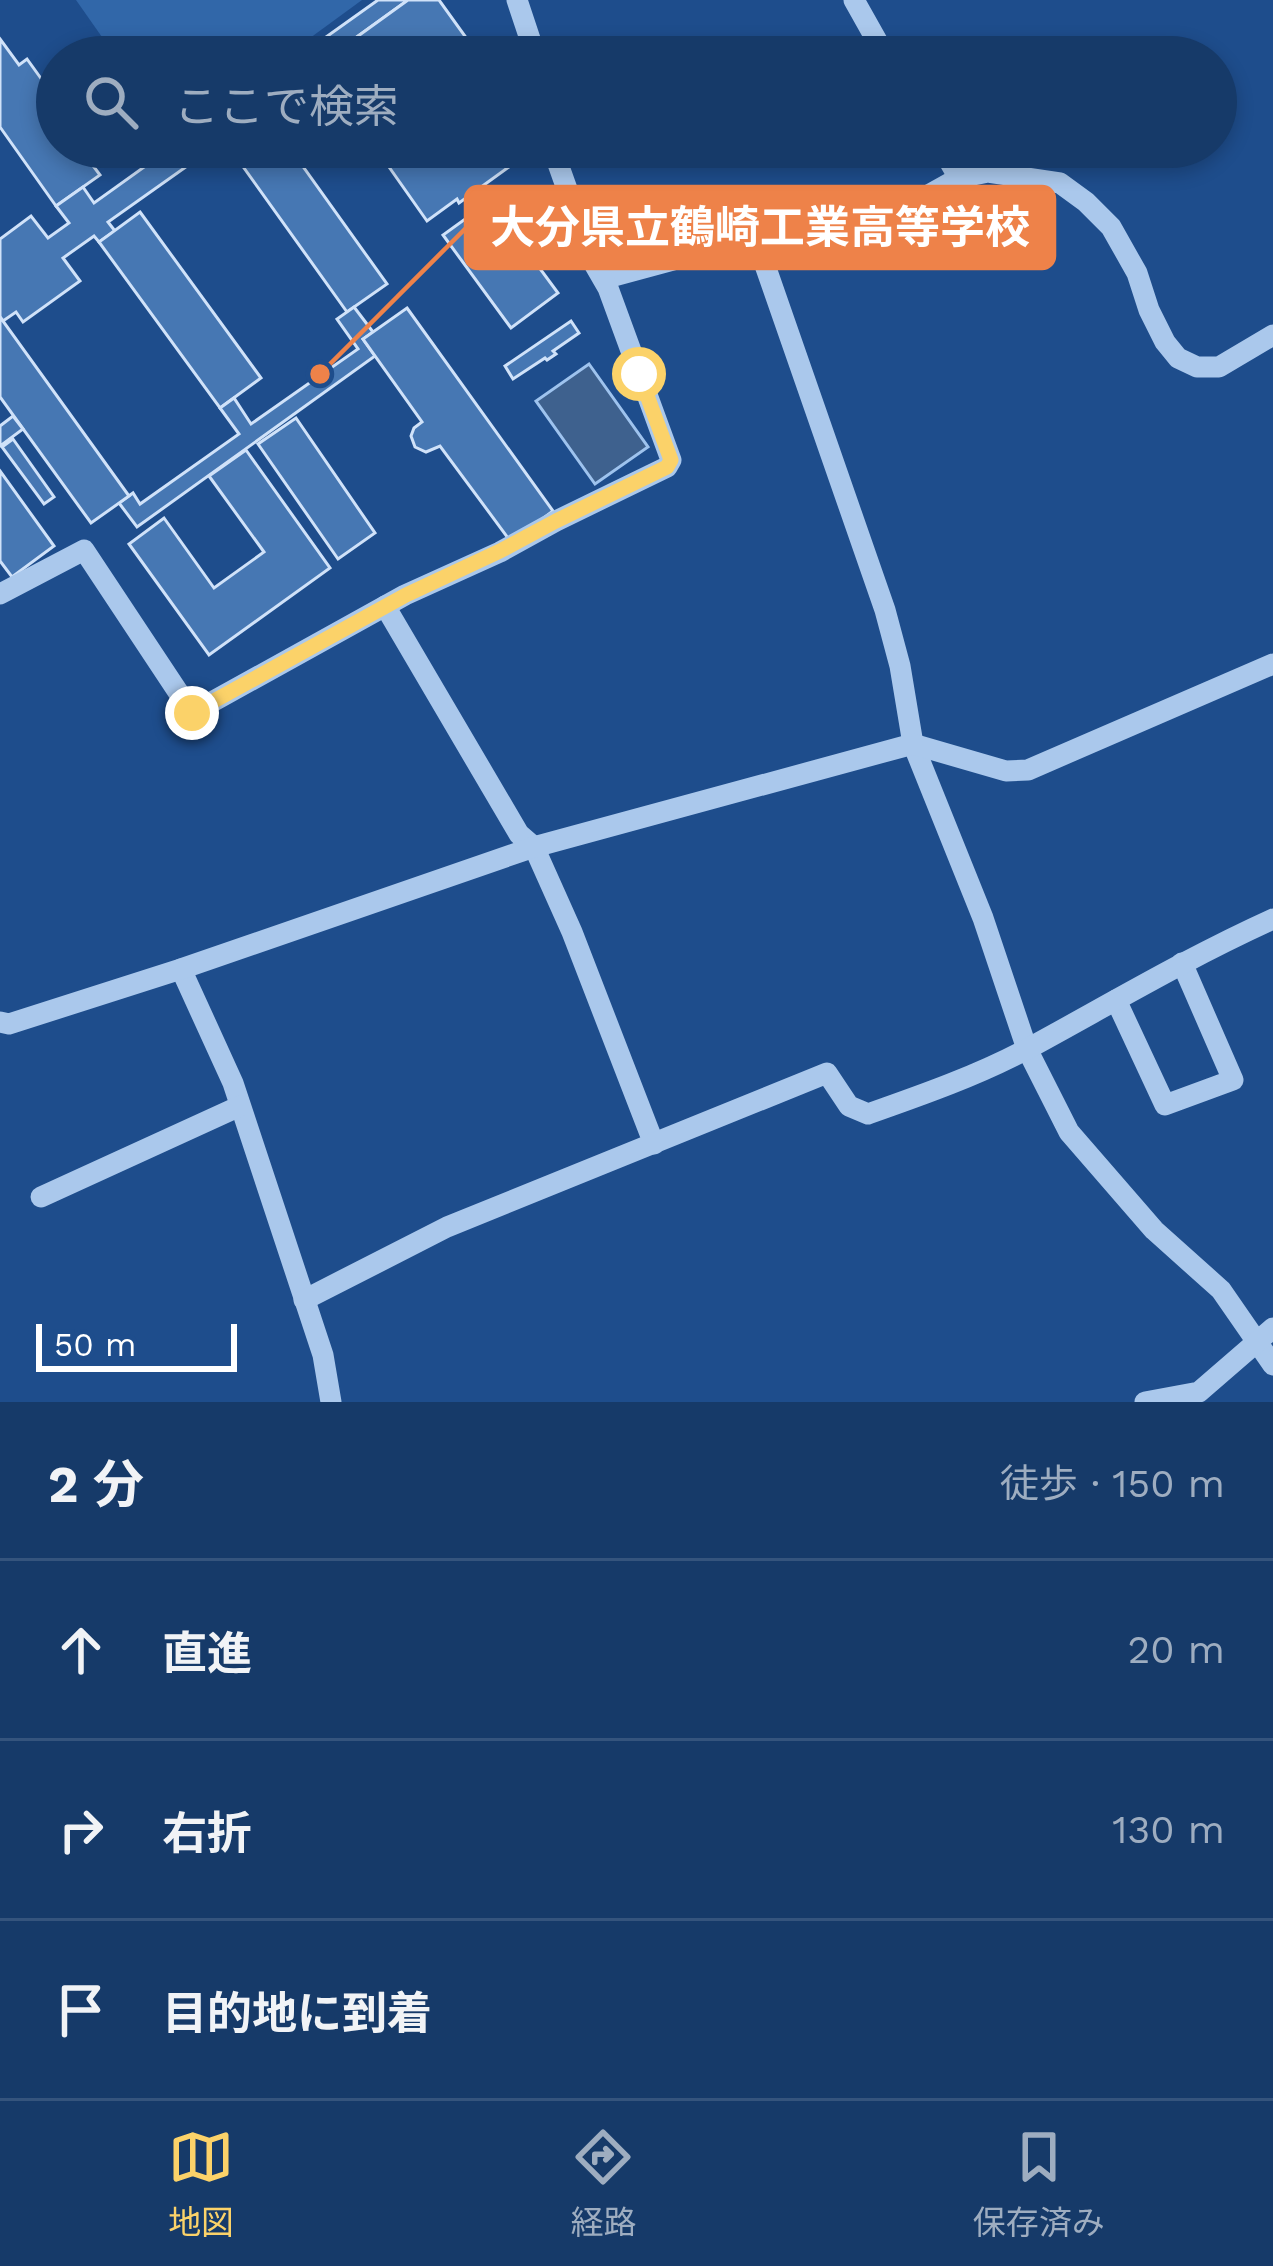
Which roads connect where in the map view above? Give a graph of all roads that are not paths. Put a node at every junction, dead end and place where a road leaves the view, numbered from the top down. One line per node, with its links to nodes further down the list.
1 (506, 0): 4 (street)
2 (517, 0): 5 (street)
3 (854, 0): 6 (street)
4 (517, 36)
5 (529, 36)
6 (874, 36)
7 (559, 168): 14 (street)
8 (573, 168): 11 (street)
9 (953, 168): 10 (street)
10 (959, 178): 11 (street); 12 (street)
11 (759, 248): 16 (street)
12 (1273, 335)
13 (0, 594): 14 (street)
14 (385, 606): 17 (street)
15 (1273, 664): 16 (street)
16 (914, 744): 17 (street); 23 (street)
17 (533, 848): 20 (street); 25 (street)
18 (1273, 919): 19 (street)
19 (1182, 963): 21 (street); 21 (street)
20 (181, 968): 22 (street); 24 (street)
21 (1116, 1000): 23 (street)
22 (0, 1022)
23 (1027, 1049): 25 (street); 28 (street)
24 (240, 1106): 26 (street); 27 (street)
25 (654, 1144): 27 (street)
26 (41, 1197)
27 (304, 1300): 30 (street)
28 (1264, 1334): 29 (street); 31 (street)
29 (1273, 1365)
30 (331, 1402)
31 (1145, 1402)

